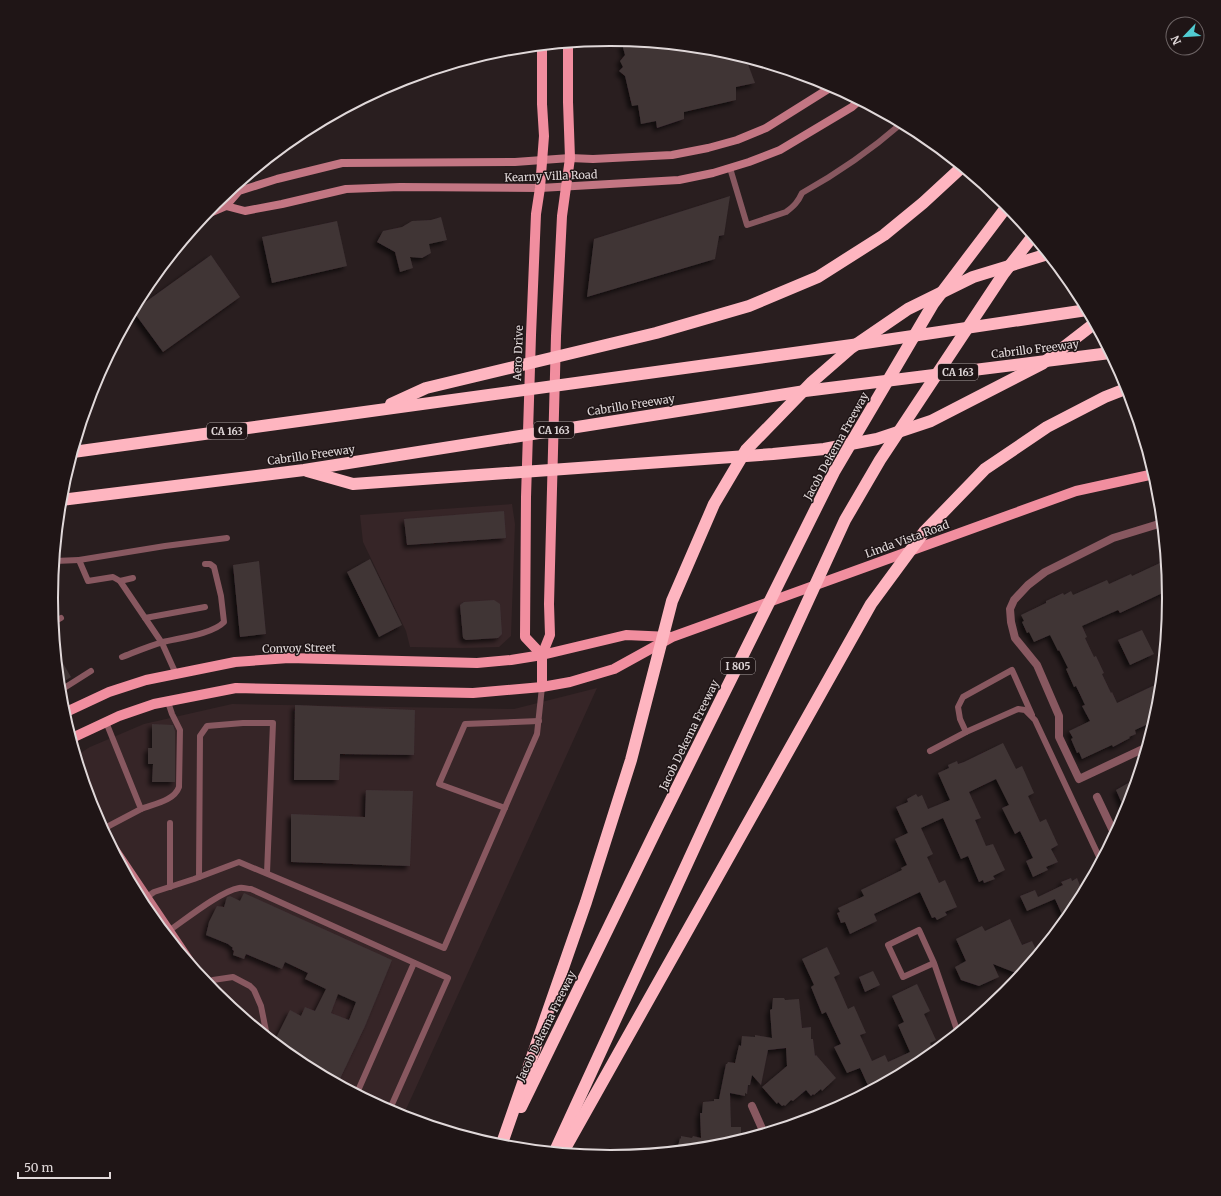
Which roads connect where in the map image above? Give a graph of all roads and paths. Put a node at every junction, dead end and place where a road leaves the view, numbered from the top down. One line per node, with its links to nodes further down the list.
1 (568, 48): 6 (main road)
2 (542, 51): 7 (main road, Aero Drive)
3 (827, 90): 6 (main road, Kearny Villa Road)
4 (856, 104): 8 (main road, Kearny Villa Road)
5 (897, 127): 8 (lane)
6 (570, 158): 7 (main road, Kearny Villa Road); 10 (main road)
7 (542, 160): 11 (main road, Aero Drive); 12 (main road, Kearny Villa Road)
8 (730, 168): 10 (main road, Kearny Villa Road)
9 (959, 170): 21 (highway)
10 (567, 187): 11 (main road, Kearny Villa Road); 37 (main road)
11 (540, 188): 12 (main road, Kearny Villa Road); 37 (main road, Aero Drive)
12 (226, 206): 13 (main road, Kearny Villa Road)
13 (218, 210)
14 (1004, 211): 76 (highway, Jacob Dekema Freeway / I 805)
15 (1030, 239): 77 (highway)
16 (1043, 256): 75 (highway)
17 (1082, 311): 21 (highway, CA 163)
18 (1091, 327): 23 (highway)
19 (1106, 354): 23 (highway, Cabrillo Freeway / CA 163)
20 (1121, 391): 78 (highway)
21 (381, 409): 22 (highway, CA 163)
22 (78, 451)
23 (304, 470): 25 (highway, Cabrillo Freeway / CA 163)
24 (1149, 475): 35 (main road, Linda Vista Road)
25 (67, 499)
26 (1158, 524): 50 (street)
27 (226, 538): 28 (lane)
28 (79, 560): 29 (lane); 32 (lane)
29 (60, 561)
30 (205, 564): 36 (lane)
31 (133, 578): 32 (lane)
32 (120, 581): 34 (lane)
33 (205, 607): 34 (lane)
34 (144, 618): 36 (lane)
35 (672, 637): 37 (main road, Linda Vista Road); 42 (main road, Linda Vista Road)
36 (162, 643): 38 (lane); 40 (lane)
37 (542, 655): 40 (main road, Convoy Street); 42 (main road)
38 (122, 657)
39 (91, 671): 41 (lane)
40 (176, 674): 44 (main road, Convoy Street)
41 (66, 687)
42 (542, 687): 43 (main road); 46 (lane)
43 (168, 702): 47 (main road); 54 (lane)
44 (70, 710)
45 (1035, 720): 48 (lane); 48 (lane); 58 (lane)
46 (539, 721): 53 (lane); 53 (lane)
47 (106, 722): 49 (main road); 54 (lane)
48 (966, 732): 51 (lane)
49 (76, 736)
50 (1141, 750)
51 (930, 751)
52 (1097, 797): 57 (street)
53 (505, 808): 60 (lane)
54 (141, 809): 56 (lane)
55 (170, 823): 62 (lane)
56 (108, 826)
57 (1112, 828)
58 (1099, 856)
59 (132, 873): 63 (main road)
60 (267, 873): 61 (lane); 61 (lane)
61 (199, 878): 62 (lane)
62 (170, 887): 63 (lane)
63 (147, 896): 64 (main road)
64 (151, 903)
65 (171, 932): 66 (lane)
66 (414, 963): 71 (lane); 72 (lane)
67 (934, 963): 67 (lane); 69 (lane)
68 (213, 980): 70 (lane)
69 (956, 1028)
70 (266, 1029)
71 (359, 1089)
72 (392, 1105)
73 (752, 1106): 74 (street)
74 (762, 1128)
75 (503, 1139)
76 (504, 1139)
77 (556, 1147)
78 (566, 1148)

